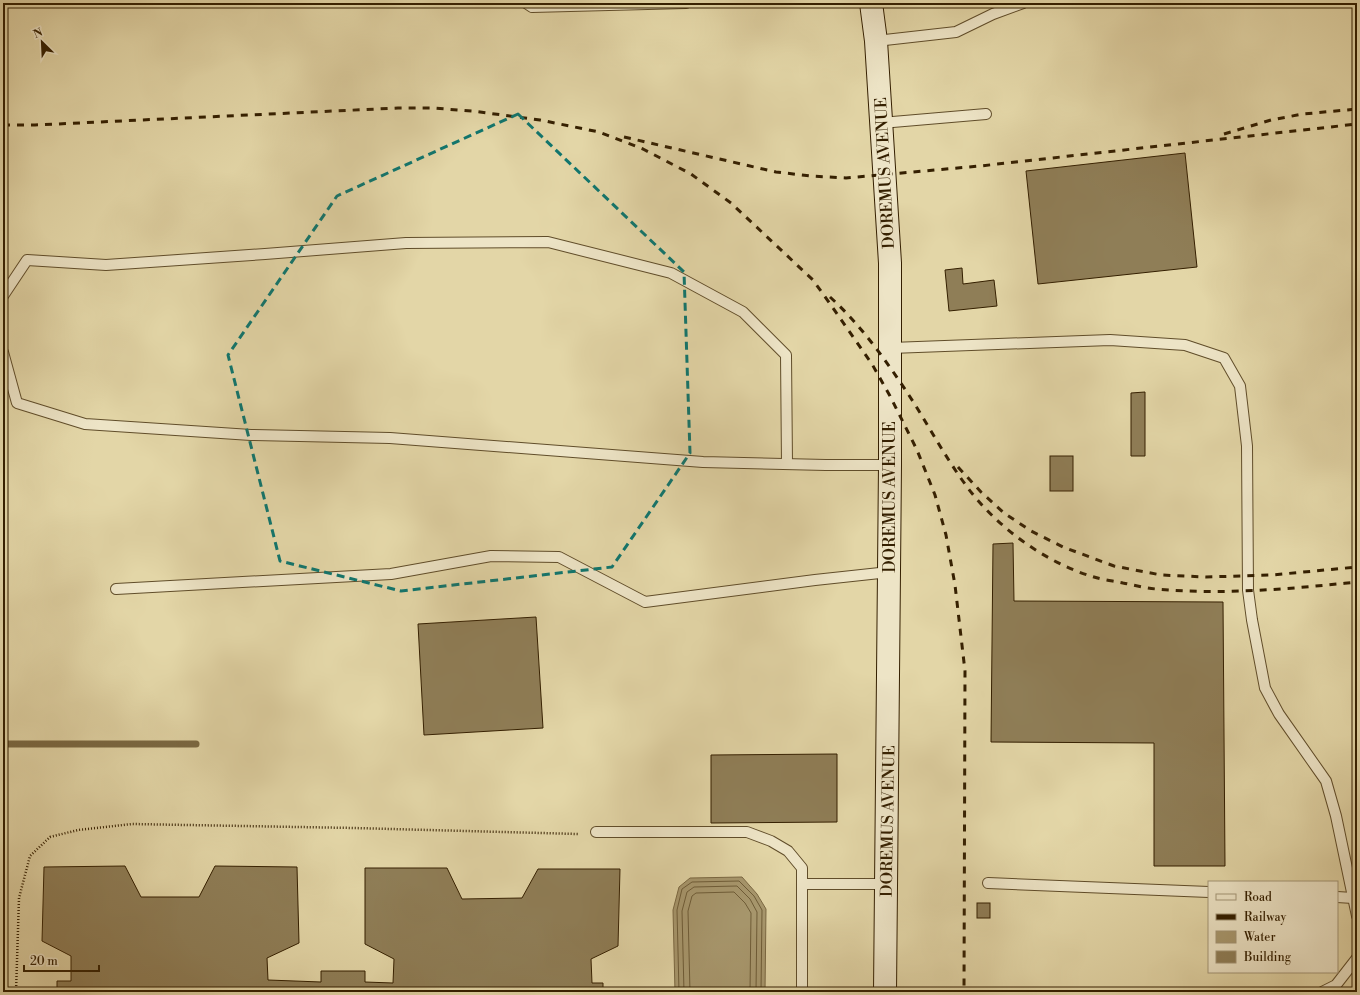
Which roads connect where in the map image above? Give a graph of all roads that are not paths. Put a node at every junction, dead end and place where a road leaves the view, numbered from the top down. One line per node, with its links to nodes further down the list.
1 (526, 3): 2 (lane)
2 (686, 3)
3 (871, 3): 5 (main road, DOREMUS AVENUE)
4 (1023, 3): 5 (lane)
5 (876, 41): 7 (main road, DOREMUS AVENUE)
6 (986, 114): 7 (lane)
7 (881, 123): 9 (main road, DOREMUS AVENUE)
8 (3, 296): 11 (lane)
9 (890, 348): 12 (main road, DOREMUS AVENUE); 21 (lane)
10 (3, 352): 11 (lane)
11 (787, 464): 12 (lane)
12 (890, 465): 13 (main road, DOREMUS AVENUE)
13 (889, 572): 14 (lane); 18 (main road, DOREMUS AVENUE)
14 (116, 589)
15 (596, 832): 17 (lane)
16 (988, 883): 19 (lane)
17 (803, 884): 18 (lane); 24 (lane)
18 (886, 884): 25 (main road, DOREMUS AVENUE)
19 (1208, 892)
20 (1338, 897): 21 (lane)
21 (1353, 898): 22 (lane)
22 (1357, 916)
23 (1357, 958): 26 (lane)
24 (802, 992)
25 (885, 992)
26 (1322, 992)

